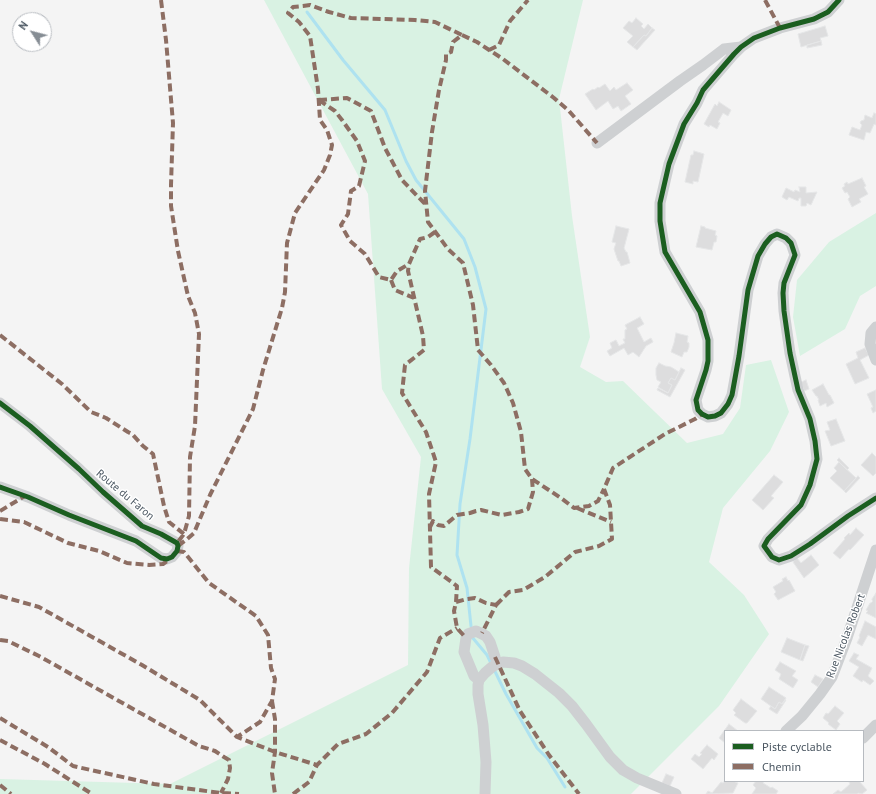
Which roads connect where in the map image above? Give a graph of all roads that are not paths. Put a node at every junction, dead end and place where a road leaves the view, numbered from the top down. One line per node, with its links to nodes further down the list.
1 (839, 0): 2 (street)
2 (741, 47): 3 (street); 8 (street)
3 (597, 144)
4 (876, 326): 5 (street)
5 (876, 360)
6 (0, 402): 7 (street, Route du Faron)
7 (0, 487)
8 (876, 498)
9 (876, 550): 13 (street, Rue Nicolas Robert)
10 (495, 657): 11 (street)
11 (479, 680): 15 (street); 16 (street)
12 (876, 725): 14 (street)
13 (787, 730)
14 (864, 737)
15 (485, 794)
16 (676, 794)

